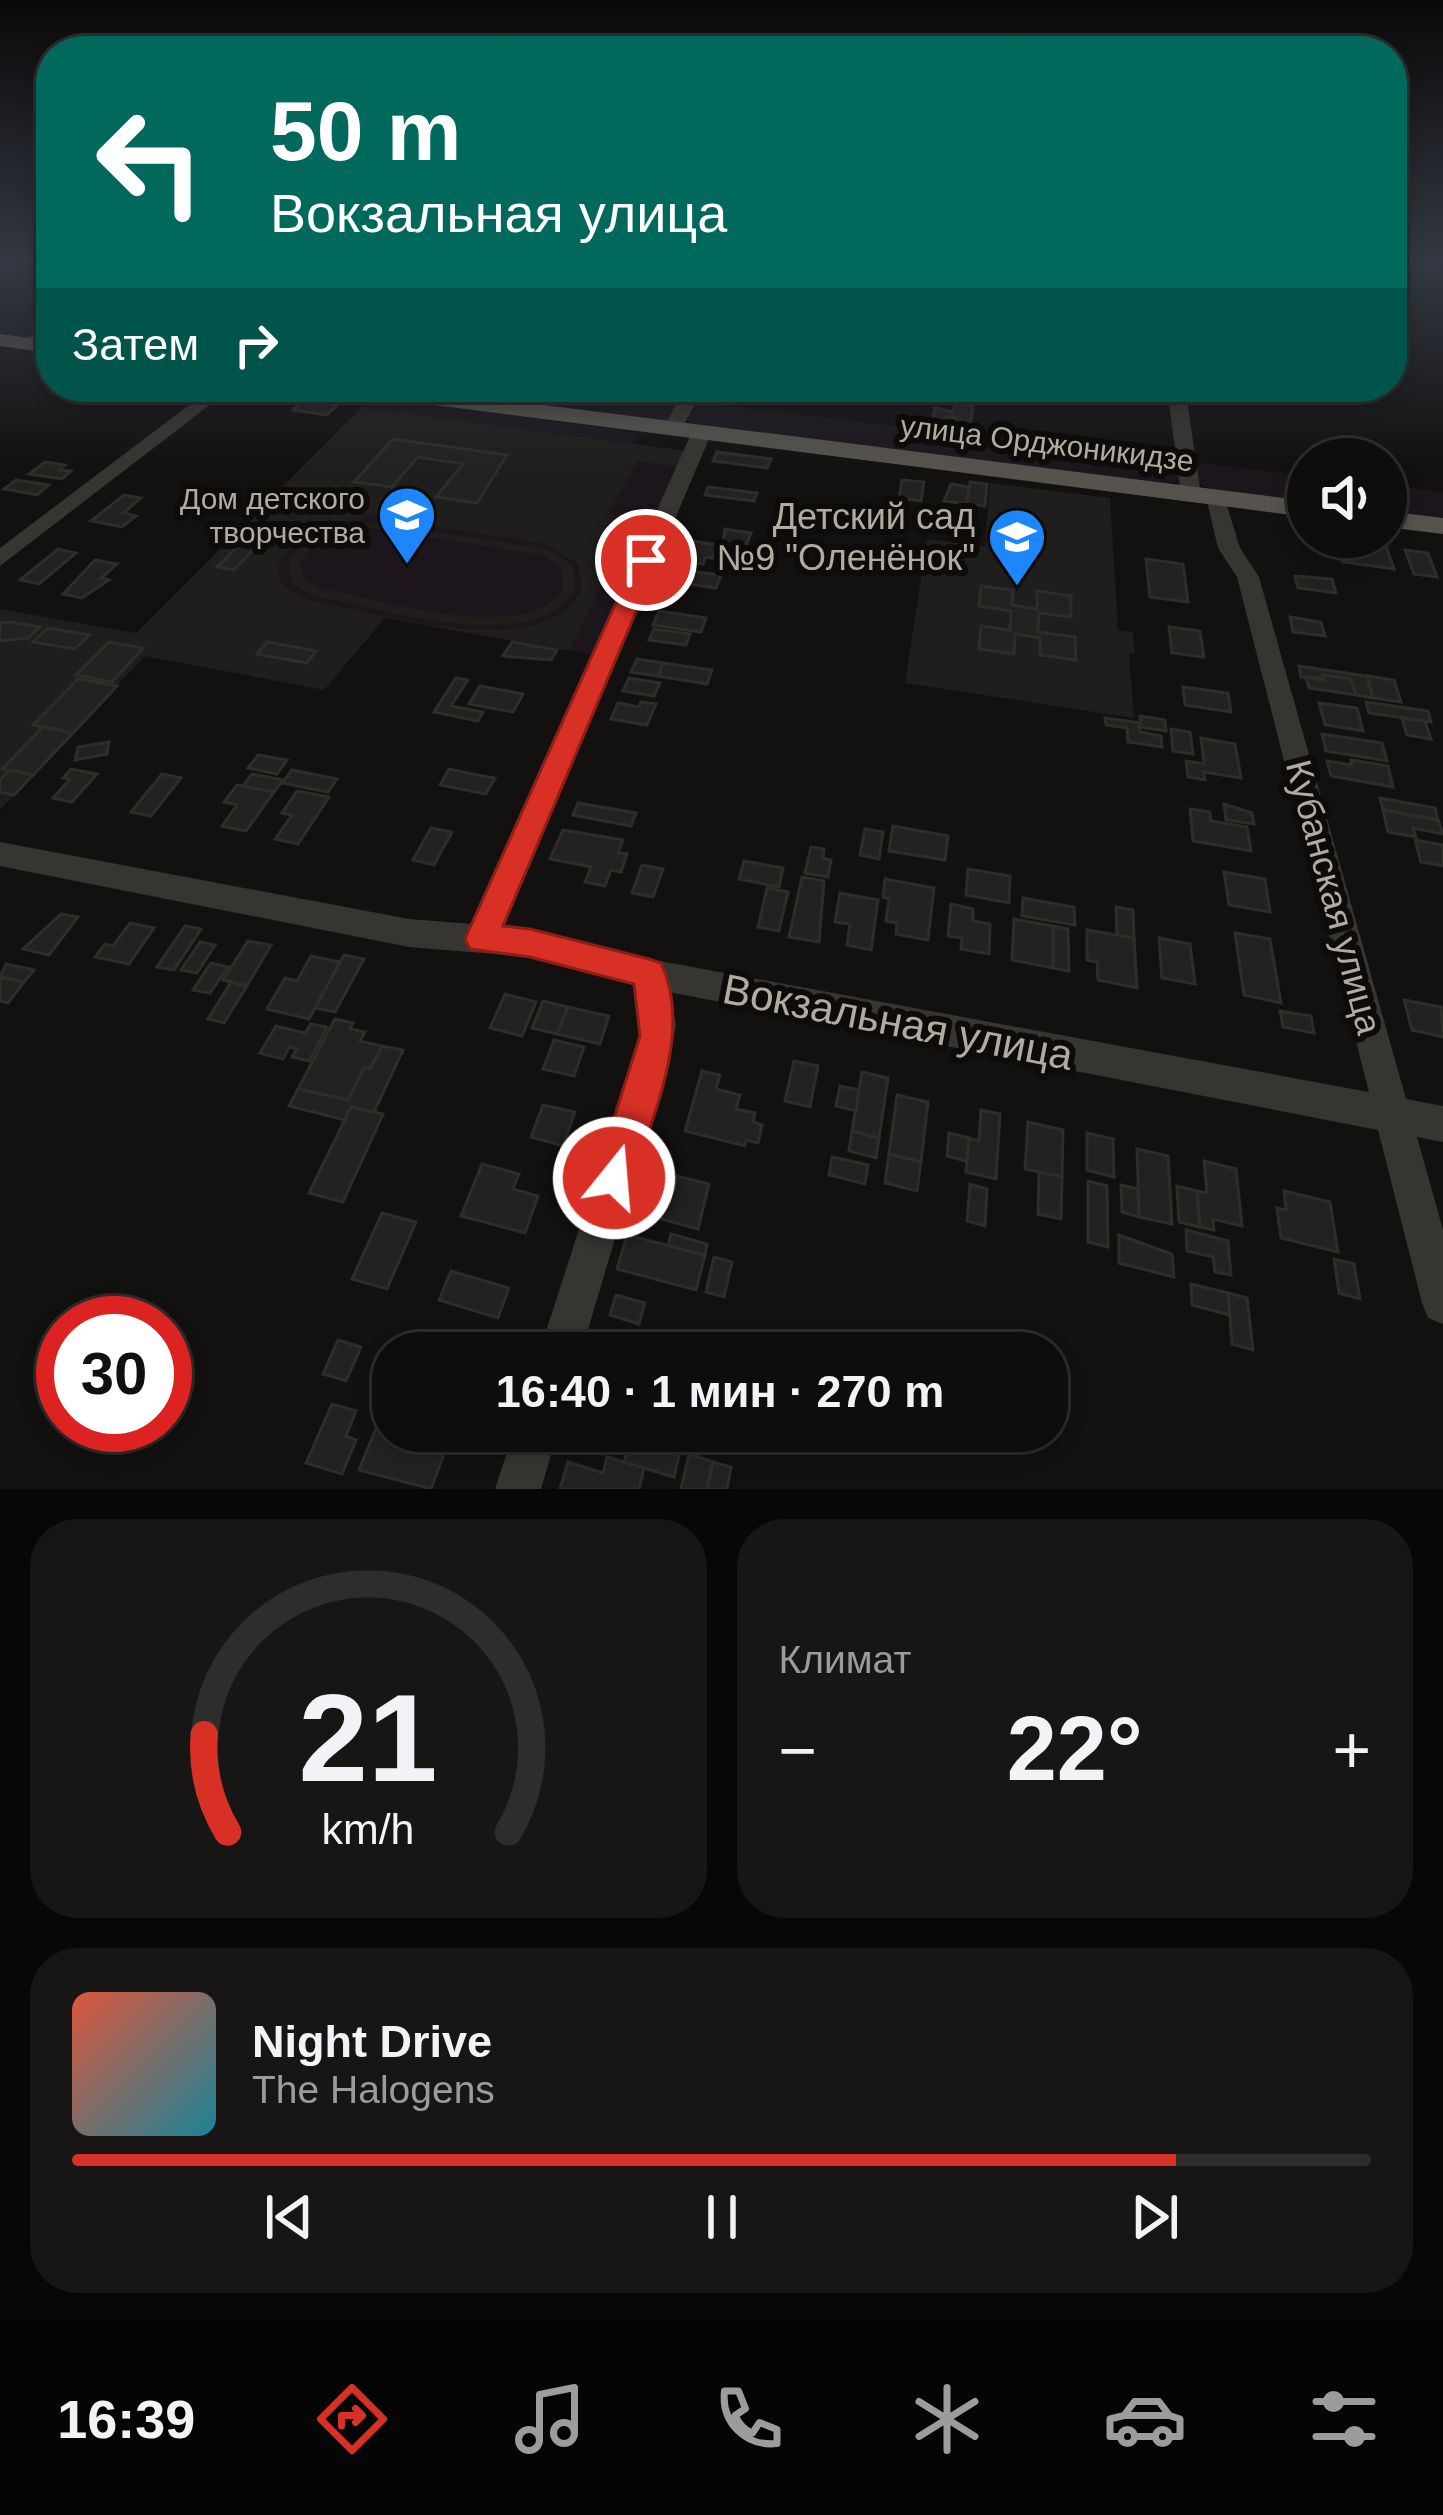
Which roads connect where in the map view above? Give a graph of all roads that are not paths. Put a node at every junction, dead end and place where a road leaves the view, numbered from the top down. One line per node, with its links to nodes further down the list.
1 (0, 340): 2 (main road)
2 (36, 345)
3 (204, 402): 13 (street)
4 (462, 402): 7 (main road, улица Орджоникидзе)
5 (687, 402): 7 (street)
6 (1180, 402): 9 (street, Кубанская улица)
7 (672, 430): 8 (main road, улица Орджоникидзе)
8 (701, 434): 9 (main road, улица Орджоникидзе); 15 (street)
9 (1204, 495): 10 (main road, улица Орджоникидзе); 17 (street, Кубанская улица)
10 (1287, 506)
11 (1407, 522): 12 (main road)
12 (1443, 526)
13 (0, 559)
14 (0, 854): 15 (street, Вокзальная улица)
15 (481, 939): 16 (street, Вокзальная улица)
16 (649, 974): 17 (street, Вокзальная улица); 20 (street)
17 (1393, 1115): 18 (street, Вокзальная улица); 19 (street, Кубанская улица)
18 (1443, 1124)
19 (1443, 1303)
20 (567, 1332)
21 (529, 1452): 22 (street)
22 (518, 1489)

